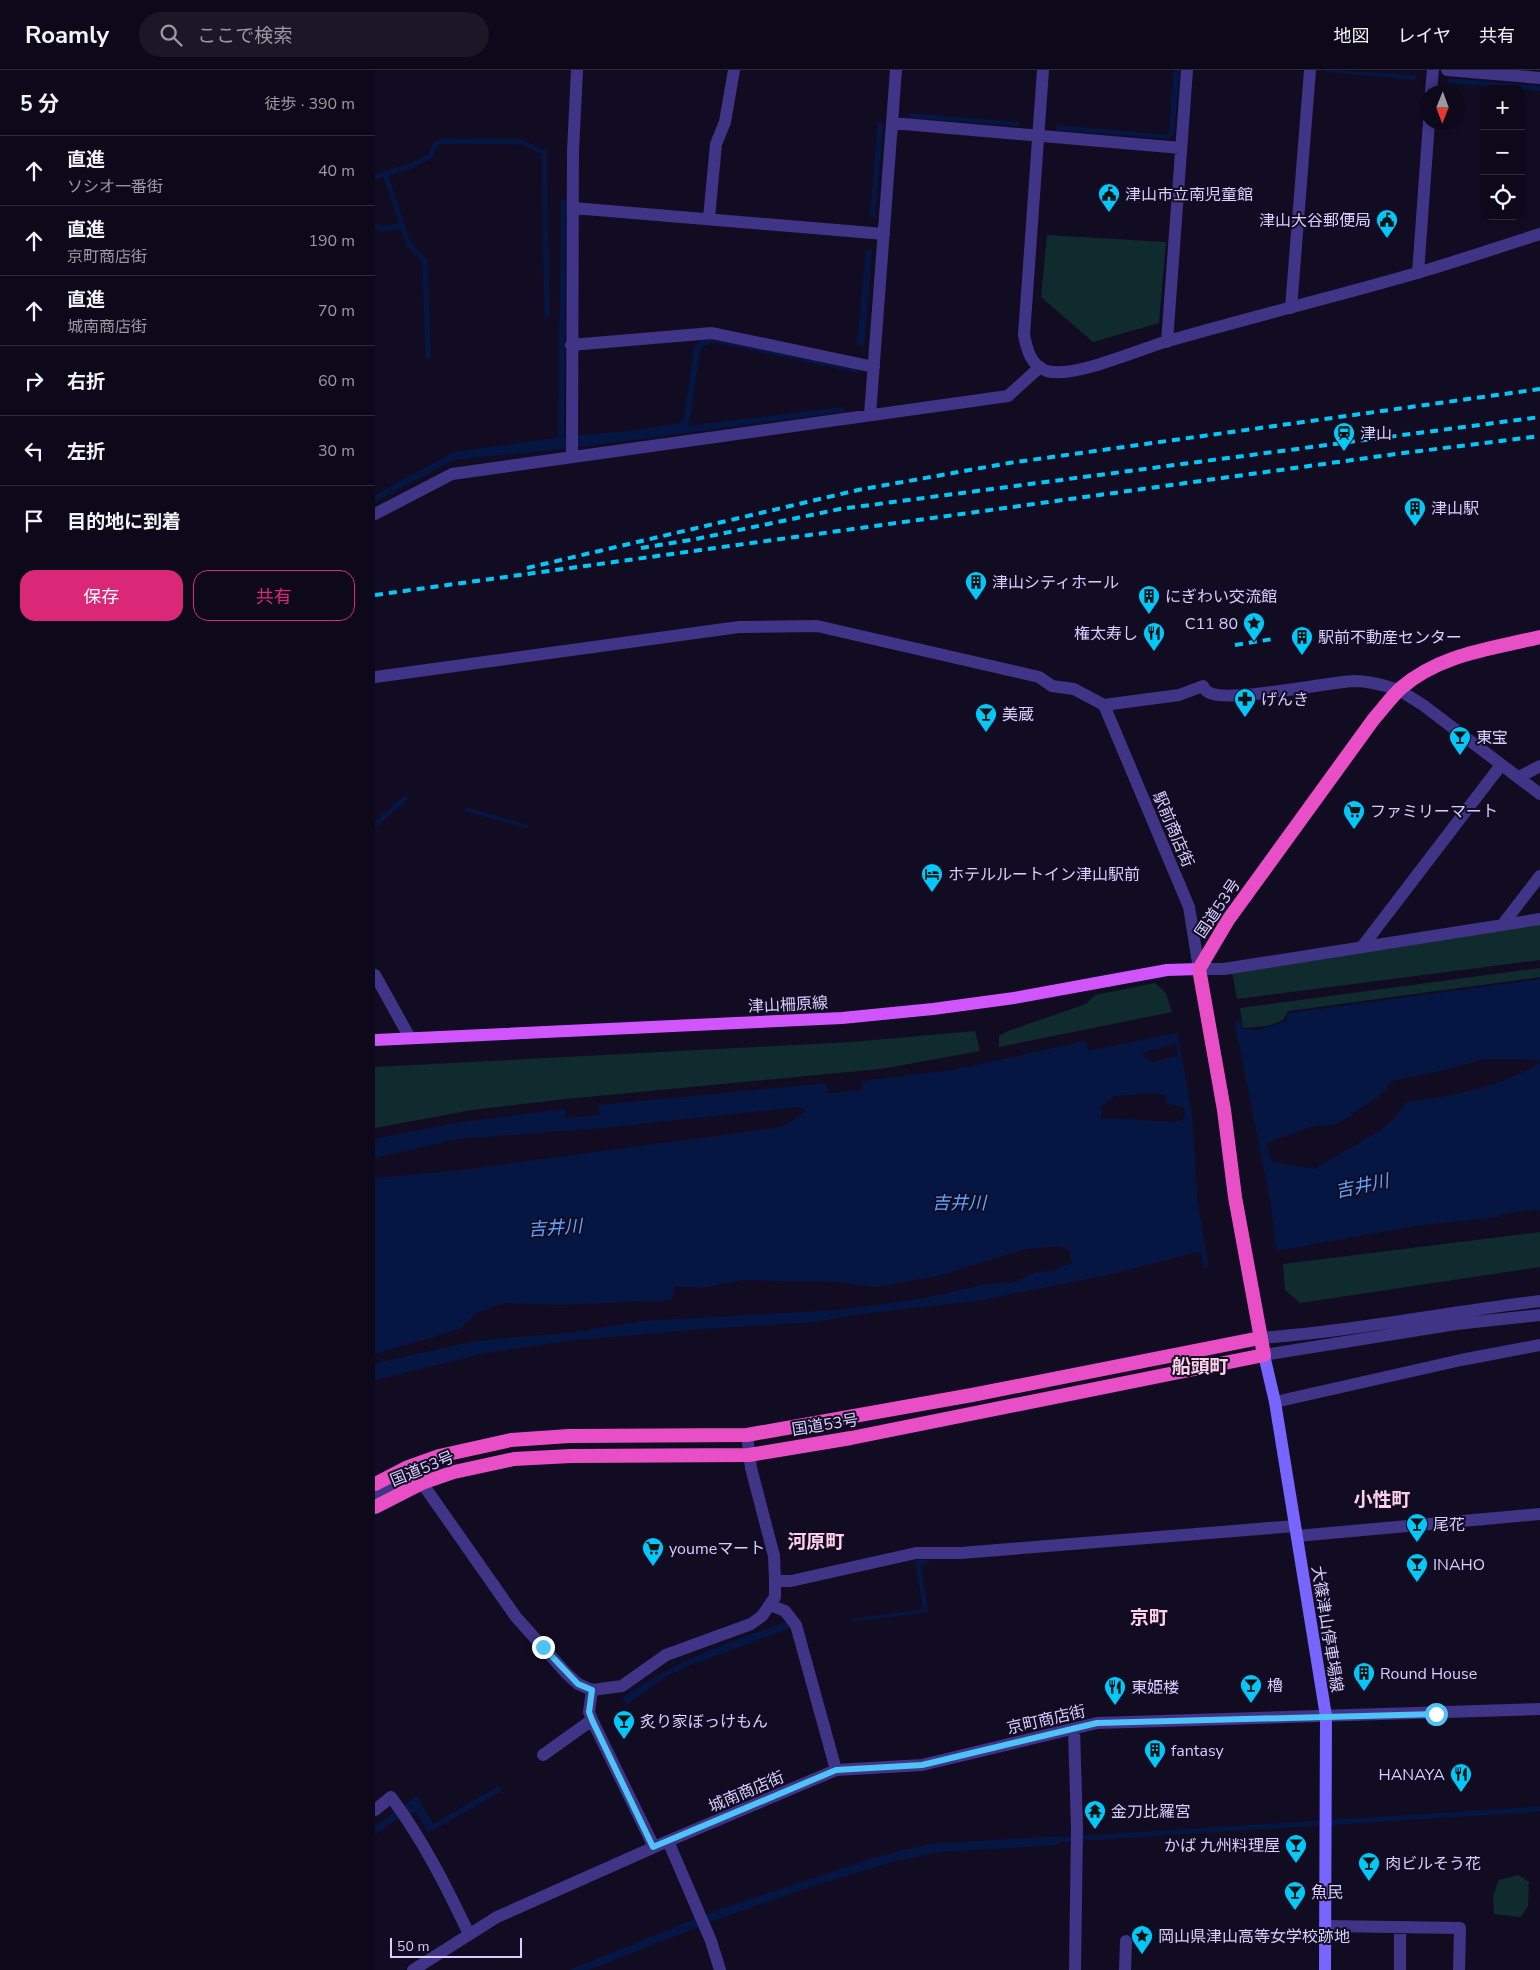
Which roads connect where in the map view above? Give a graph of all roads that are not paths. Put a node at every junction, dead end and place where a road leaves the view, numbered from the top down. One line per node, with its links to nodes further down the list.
1 (577, 70): 15 (street)
2 (733, 70): 16 (street)
3 (896, 70): 11 (street)
4 (1043, 70): 13 (street)
5 (1187, 70): 14 (street)
6 (1310, 70): 20 (street)
7 (1433, 70): 10 (street)
8 (1447, 70): 9 (street)
9 (1540, 78)
10 (1432, 85)
11 (892, 123): 13 (street); 17 (street)
12 (1428, 130): 19 (street)
13 (1037, 135): 14 (street); 24 (street)
14 (1181, 148): 21 (street)
15 (573, 208): 16 (street); 22 (street)
16 (709, 218): 17 (street)
17 (884, 234): 23 (street)
18 (1540, 234): 19 (street)
19 (1418, 273): 20 (street)
20 (1291, 308): 21 (street)
21 (1167, 342): 24 (street)
22 (571, 345): 23 (street); 26 (street)
23 (874, 366): 25 (street)
24 (1040, 367): 25 (street)
25 (870, 415): 26 (street)
26 (572, 457): 27 (street)
27 (375, 514)
28 (1540, 637): 30 (highway, 国道53号)
29 (375, 677): 31 (street)
30 (1399, 690): 31 (street); 32 (street); 40 (highway, 国道53号)
31 (1104, 705): 40 (street, 駅前商店街)
32 (1501, 765): 34 (street); 39 (street)
33 (1540, 766): 34 (street)
34 (1519, 777): 35 (street)
35 (1540, 794)
36 (1540, 876): 38 (street)
37 (1540, 919): 38 (street)
38 (1503, 924): 39 (street)
39 (1362, 947): 40 (street)
40 (1199, 973): 42 (main road, 津山柵原線); 46 (highway)
41 (375, 975): 42 (street)
42 (410, 1038): 43 (main road, 津山柵原線)
43 (375, 1040)
44 (1540, 1301): 46 (street)
45 (1540, 1315): 48 (street)
46 (1259, 1333): 48 (highway); 50 (highway, 国道53号)
47 (1540, 1345): 49 (street)
48 (1264, 1355): 49 (main road, 大篠津山停車場線); 51 (highway, 国道53号)
49 (1275, 1402): 57 (main road, 大篠津山停車場線)
50 (747, 1435): 51 (street); 53 (highway, 国道53号)
51 (749, 1454): 52 (highway, 国道53号); 58 (street)
52 (421, 1483): 54 (street); 55 (highway, 国道53号); 60 (street)
53 (375, 1484)
54 (375, 1494)
55 (375, 1507)
56 (1540, 1514): 57 (street)
57 (1296, 1531): 58 (street); 62 (main road, 大篠津山停車場線)
58 (775, 1581): 59 (street)
59 (770, 1605): 60 (street); 66 (street)
60 (592, 1690): 63 (street)
61 (1540, 1709): 62 (street, 京町商店街)
62 (1325, 1716): 64 (street, 京町商店街); 70 (main road, 大篠津山停車場線)
63 (592, 1720): 65 (street); 69 (street)
64 (1074, 1729): 66 (street, 京町商店街); 76 (street)
65 (543, 1756)
66 (836, 1770): 68 (street, 城南商店街)
67 (375, 1810): 72 (street)
68 (668, 1840): 69 (street, 城南商店街); 75 (street)
69 (653, 1847): 72 (street, 城南商店街)
70 (1325, 1926): 71 (street); 78 (main road, 大篠津山停車場線)
71 (1400, 1927): 79 (street); 80 (street)
72 (469, 1934): 74 (street, 城南商店街)
73 (1126, 1940): 77 (street)
74 (413, 1970)
75 (721, 1970)
76 (1075, 1970)
77 (1125, 1970)
78 (1325, 1970)
79 (1400, 1970)
80 (1459, 1970)

